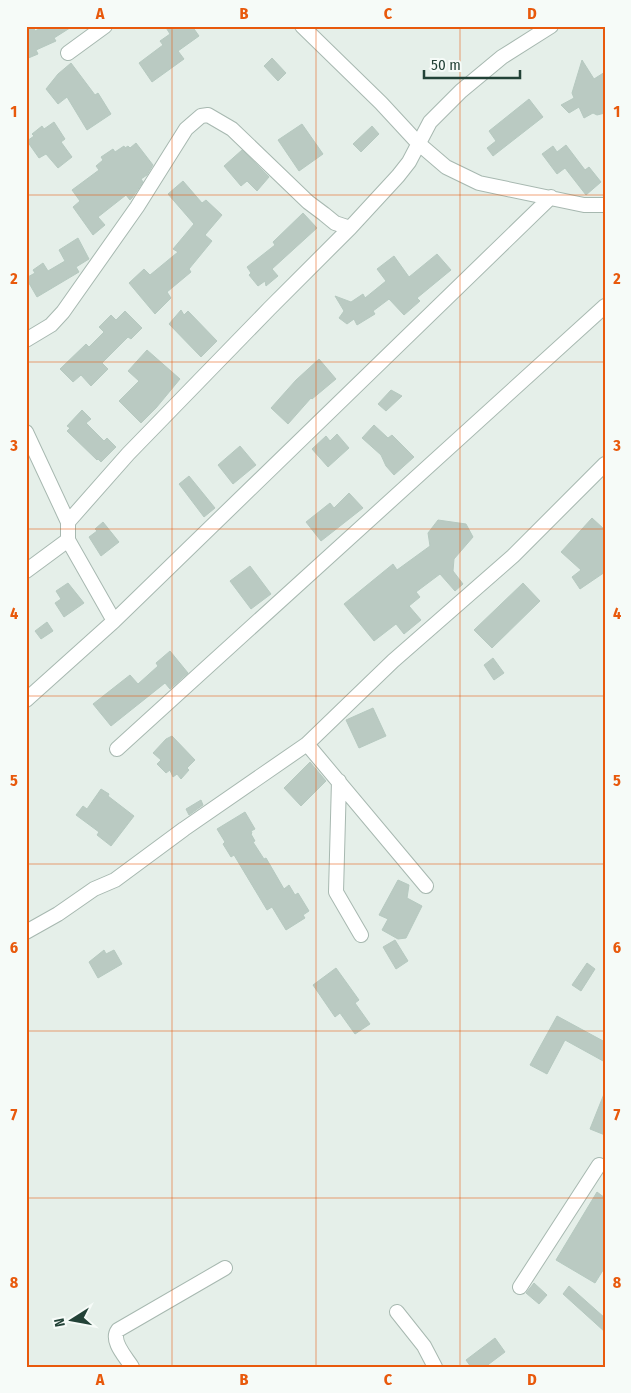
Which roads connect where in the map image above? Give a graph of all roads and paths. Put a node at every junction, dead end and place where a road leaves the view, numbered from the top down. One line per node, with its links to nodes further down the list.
1 (105, 26): 4 (street)
2 (302, 26): 5 (street)
3 (551, 26): 5 (street)
4 (68, 52)
5 (418, 142): 6 (street); 8 (street)
6 (551, 197): 7 (street); 16 (street)
7 (605, 205)
8 (350, 228): 10 (street); 13 (street)
9 (605, 306): 19 (street)
10 (26, 340)
11 (26, 432): 13 (street)
12 (605, 464): 18 (street)
13 (68, 522): 14 (street)
14 (68, 540): 15 (street); 16 (street)
15 (26, 571)
16 (114, 621): 17 (street)
17 (26, 700)
18 (307, 744): 20 (street); 22 (street)
19 (117, 749)
20 (339, 781): 21 (street); 23 (street)
21 (426, 886)
22 (26, 932)
23 (361, 936)
24 (603, 1163): 26 (street)
25 (225, 1268): 28 (street)
26 (520, 1287)
27 (397, 1312): 29 (street)
28 (132, 1367)
29 (436, 1367)

